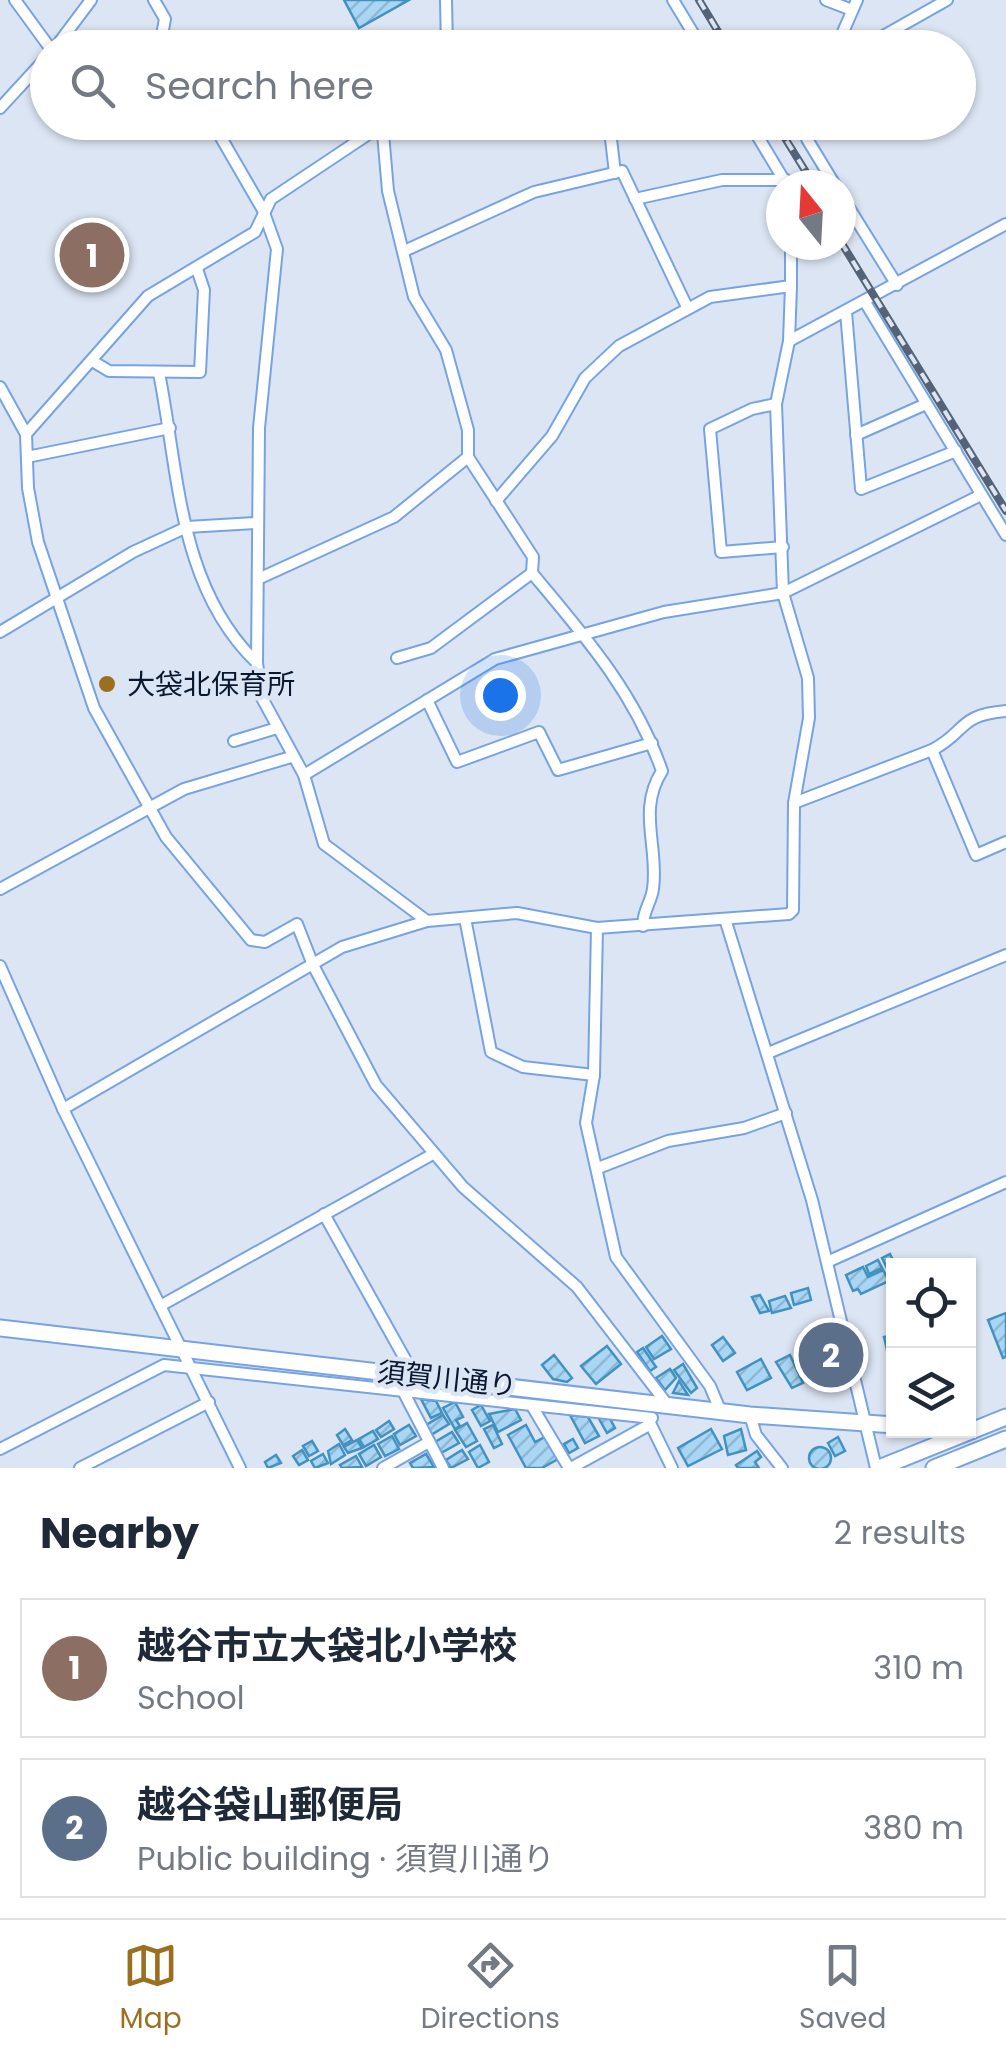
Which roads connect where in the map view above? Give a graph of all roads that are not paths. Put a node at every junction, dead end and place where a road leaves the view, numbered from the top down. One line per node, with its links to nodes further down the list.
1 (15, 0): 9 (street)
2 (91, 0): 10 (street)
3 (154, 0): 11 (street)
4 (446, 0): 12 (street)
5 (674, 0): 13 (street)
6 (826, 0): 8 (street)
7 (947, 0): 15 (street)
8 (855, 5): 14 (street)
9 (38, 30)
10 (67, 30)
11 (163, 30)
12 (447, 30)
13 (692, 30)
14 (844, 30)
15 (894, 30)
16 (30, 76): 17 (street)
17 (0, 108)
18 (222, 140): 29 (street)
19 (359, 140): 29 (street)
20 (383, 140): 32 (street)
21 (611, 140): 26 (street)
22 (760, 140): 24 (street)
23 (808, 140): 25 (street)
24 (779, 170)
25 (826, 170)
26 (614, 173): 28 (street); 32 (street)
27 (766, 181): 28 (street)
28 (635, 199): 38 (street)
29 (262, 210): 34 (street); 54 (street)
30 (856, 219): 35 (street)
31 (1006, 224): 35 (street)
32 (404, 251): 51 (street)
33 (791, 260): 36 (street)
34 (197, 269): 41 (street); 42 (street)
35 (897, 285): 37 (street)
36 (791, 286): 38 (street); 40 (street)
37 (865, 302): 39 (street); 45 (street)
38 (688, 307): 53 (street)
39 (846, 312): 40 (street); 48 (street)
40 (789, 341): 44 (street)
41 (94, 362): 42 (street); 47 (street)
42 (159, 373): 46 (street)
43 (0, 387): 47 (street)
44 (776, 404): 57 (street); 57 (street)
45 (926, 404): 48 (street); 49 (street)
46 (170, 428): 50 (street); 55 (street)
47 (26, 434): 50 (street)
48 (856, 435): 49 (street)
49 (956, 451): 52 (street)
50 (27, 457): 61 (street)
51 (468, 457): 53 (street); 59 (street)
52 (981, 494): 56 (street); 60 (street)
53 (496, 500): 58 (street)
54 (255, 523): 55 (street); 59 (street)
55 (187, 527): 61 (street); 65 (street)
56 (1006, 535)
57 (783, 547): 60 (street)
58 (532, 573): 63 (street); 64 (street)
59 (258, 579): 65 (street)
60 (783, 593): 63 (street); 74 (street)
61 (58, 598): 62 (street); 75 (street)
62 (0, 632)
63 (583, 634): 66 (street); 70 (street)
64 (396, 658)
65 (256, 662): 68 (street)
66 (427, 700): 70 (street); 73 (street)
67 (1006, 711): 71 (street)
68 (277, 728): 69 (street); 72 (street)
69 (234, 742)
70 (652, 743): 81 (street)
71 (932, 750): 74 (street); 76 (street)
72 (291, 757): 73 (street); 75 (street)
73 (304, 775): 79 (street)
74 (794, 804): 80 (street)
75 (148, 809): 77 (street); 84 (street)
76 (1006, 842)
77 (0, 889)
78 (465, 918): 79 (street); 82 (street); 87 (street)
79 (427, 920): 84 (street)
80 (726, 922): 81 (street); 86 (street)
81 (643, 926): 82 (street)
82 (598, 928): 87 (street)
83 (1006, 956): 86 (street)
84 (313, 965): 88 (street); 90 (street)
85 (0, 966): 88 (street)
86 (768, 1053): 89 (street)
87 (594, 1075): 91 (street)
88 (63, 1110): 95 (street)
89 (786, 1113): 91 (street); 94 (street)
90 (432, 1154): 93 (street); 103 (street)
91 (598, 1168): 102 (street)
92 (1006, 1182): 94 (street)
93 (324, 1214): 95 (street); 99 (street)
94 (827, 1262): 106 (street)
95 (160, 1306): 97 (street)
96 (0, 1328): 97 (street, 須賀川通り)
97 (183, 1349): 98 (street); 99 (street, 須賀川通り)
98 (193, 1368): 99 (street); 100 (street); 112 (street)
99 (406, 1380): 101 (street); 103 (street, 須賀川通り); 110 (street)
100 (209, 1402): 114 (street); 115 (street)
101 (532, 1406): 103 (street); 113 (street)
102 (720, 1410): 103 (street, 須賀川通り); 104 (street, 須賀川通り)
103 (655, 1412): 113 (street); 118 (street)
104 (750, 1414): 106 (street, 須賀川通り); 119 (street)
105 (1006, 1417): 111 (street)
106 (866, 1422): 107 (street, 須賀川通り); 120 (street)
107 (886, 1424)
108 (926, 1438): 111 (street)
109 (1006, 1439): 121 (street)
110 (428, 1442): 116 (street); 117 (street)
111 (931, 1447): 120 (street)
112 (0, 1449)
113 (566, 1467)
114 (80, 1468)
115 (240, 1468)
116 (383, 1468)
117 (443, 1468)
118 (672, 1468)
119 (782, 1468)
120 (877, 1468)
121 (934, 1468)

